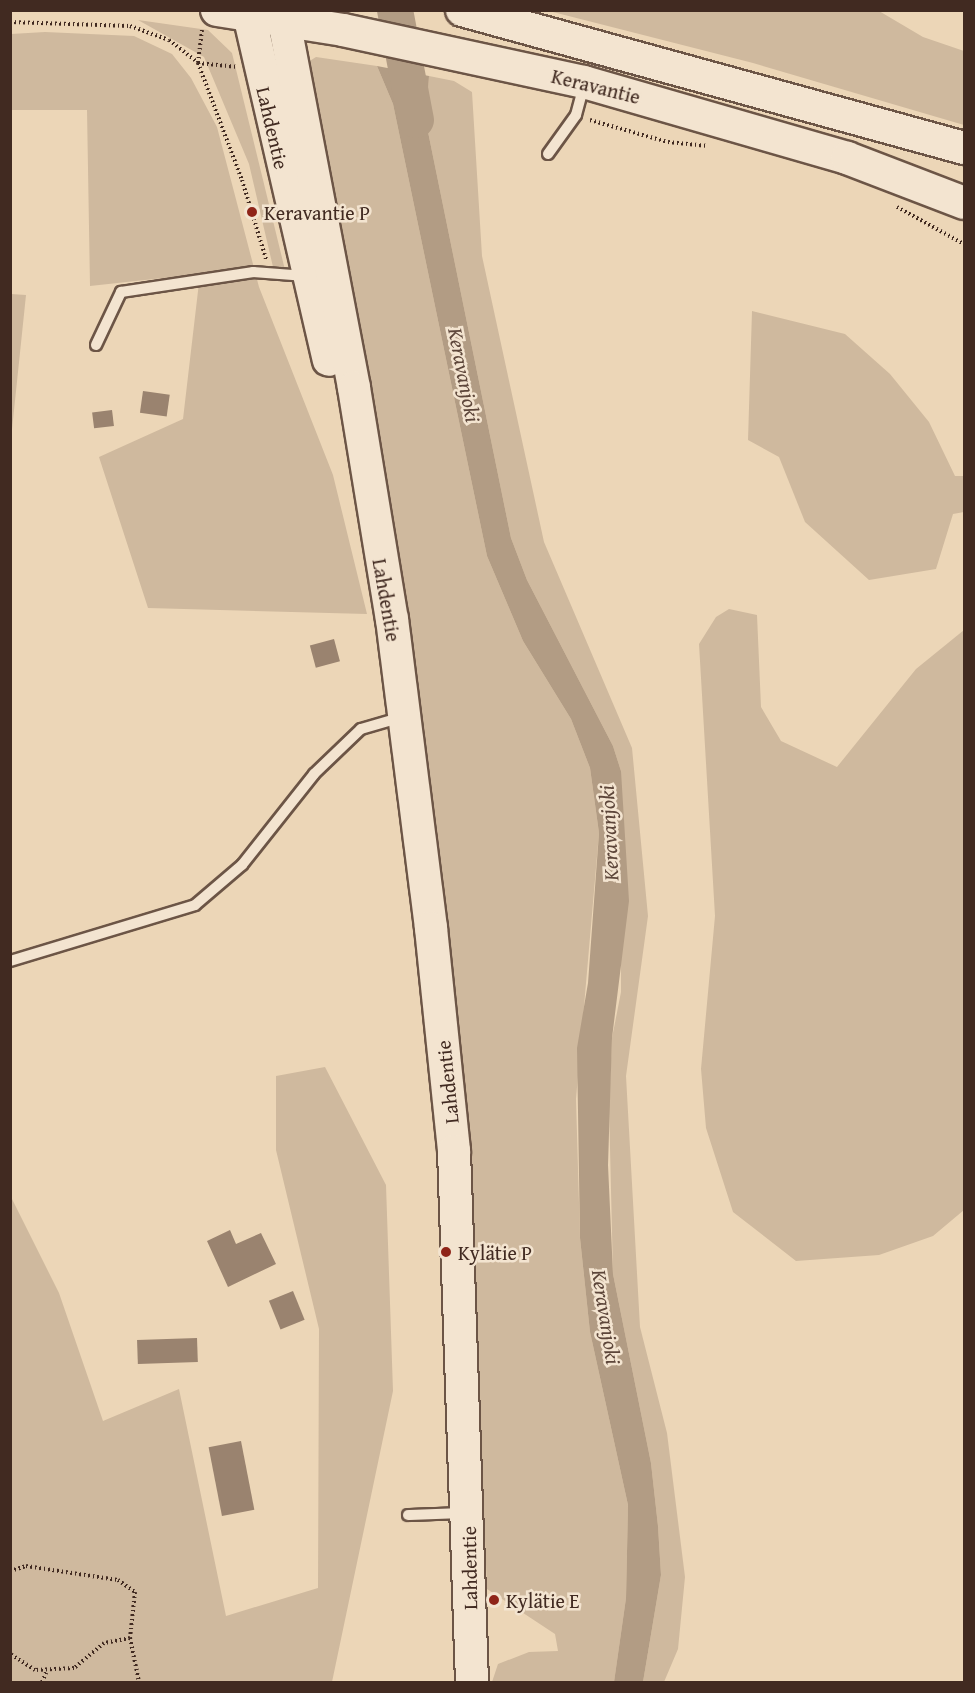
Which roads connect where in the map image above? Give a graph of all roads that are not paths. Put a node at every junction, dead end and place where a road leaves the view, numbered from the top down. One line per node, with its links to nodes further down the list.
1 (462, 10): 6 (main road, Keravantie)
2 (248, 12): 3 (main road, Keravantie); 4 (main road, Keravantie); 9 (main road, Lahdentie)
3 (283, 15): 5 (main road, Keravantie); 9 (main road, Lahdentie)
4 (209, 23)
5 (584, 82): 7 (lane); 8 (main road, Keravantie)
6 (964, 148)
7 (548, 154)
8 (964, 203)
9 (319, 274): 10 (lane); 11 (main road, Lahdentie)
10 (96, 345)
11 (405, 716): 12 (lane); 13 (main road, Lahdentie)
12 (10, 961)
13 (467, 1513): 14 (lane); 15 (main road, Lahdentie)
14 (408, 1515)
15 (472, 1683)

